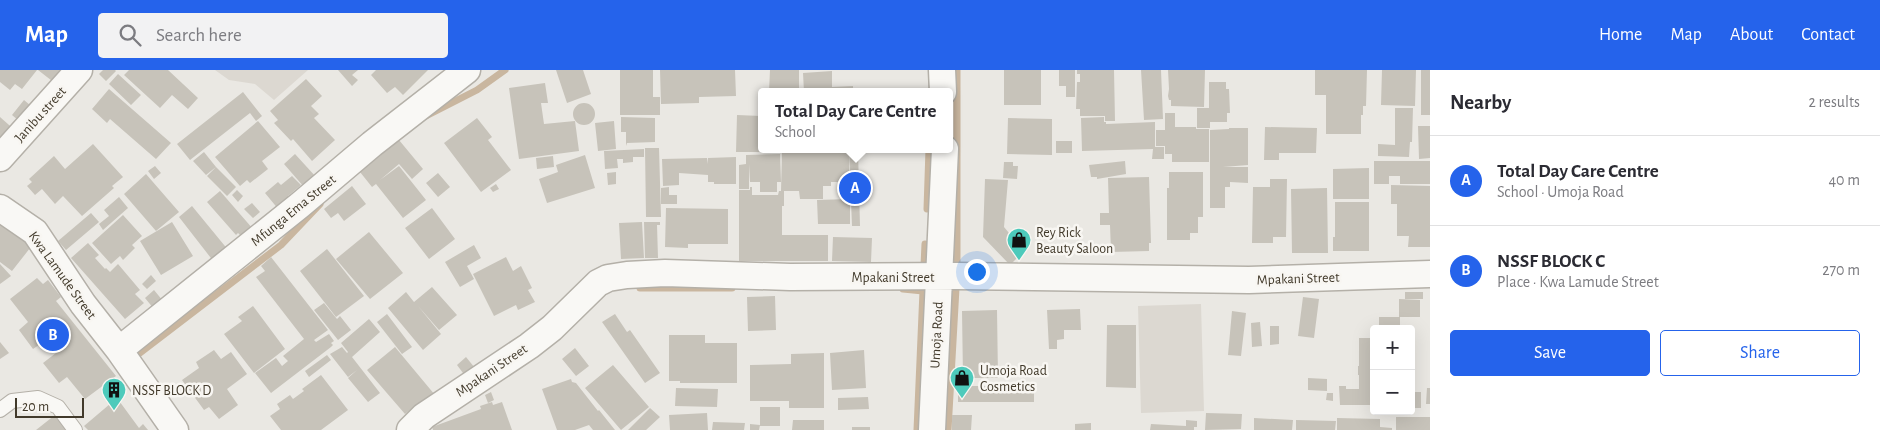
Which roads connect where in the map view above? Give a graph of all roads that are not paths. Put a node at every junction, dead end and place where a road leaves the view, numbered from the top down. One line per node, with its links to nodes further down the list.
1 (79, 70): 6 (street, Janibu street)
2 (467, 70): 10 (street, Mfunga Ema Street)
3 (942, 70): 4 (street)
4 (943, 88)
5 (945, 153): 9 (street, Umoja Road)
6 (0, 158)
7 (0, 208): 10 (street, Kwa Lamude Street)
8 (1430, 274): 9 (street, Mpakani Street)
9 (939, 277): 14 (street, Mpakani Street); 15 (street, Umoja Road)
10 (119, 350): 13 (street, Kwa Lamude Street)
11 (0, 410): 12 (lane)
12 (75, 430)
13 (176, 430)
14 (410, 430)
15 (932, 430)

